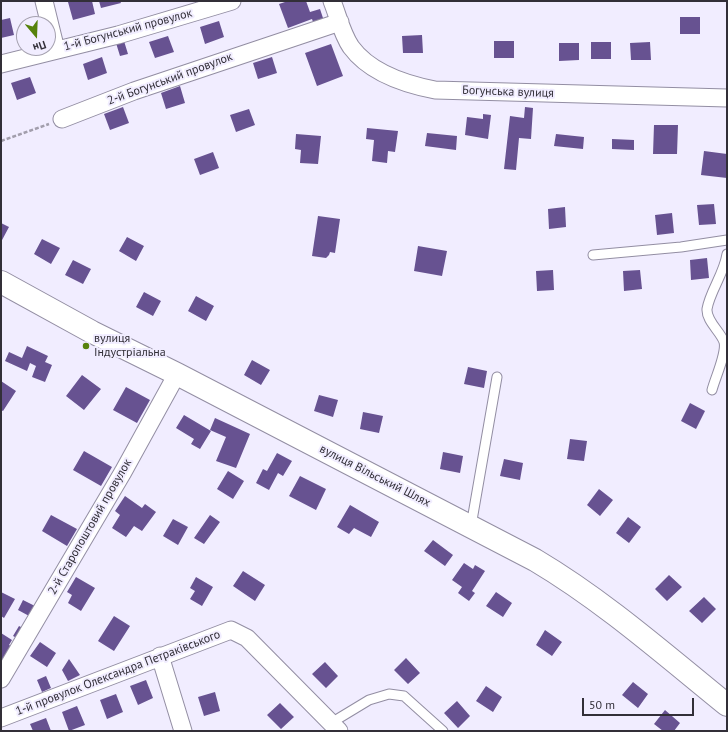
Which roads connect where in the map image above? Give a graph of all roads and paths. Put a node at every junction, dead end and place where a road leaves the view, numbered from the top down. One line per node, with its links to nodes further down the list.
1 (44, 1): 4 (street)
2 (232, 1): 6 (street, 1-й Богунський провулок)
3 (332, 1): 5 (street, Богунська вулиця)
4 (48, 16)
5 (340, 22): 9 (street, Богунська вулиця); 10 (street, 2-й Богунський провулок)
6 (56, 50)
7 (32, 56): 8 (street, 1-й Богунський провулок)
8 (1, 64)
9 (727, 98)
10 (62, 119): 11 (path)
11 (1, 141)
12 (727, 240): 14 (lane)
13 (727, 254): 18 (lane)
14 (593, 255)
15 (2, 286): 16 (street, вулиця Вільський Шлях)
16 (176, 374): 19 (street, вулиця Вільський Шлях); 21 (street, 2-й Старопоштовий провулок)
17 (497, 378): 19 (lane)
18 (712, 390)
19 (470, 526): 22 (street, вулиця Вільський Шлях)
20 (160, 656): 23 (street, 1-й провулок Олександра Петраківського); 24 (street, 1-й провулок Олександра Петраківського); 25 (street)
21 (1, 679)
22 (727, 705)
23 (4, 722)
24 (335, 727): 26 (lane)
25 (183, 731)
26 (443, 731)

